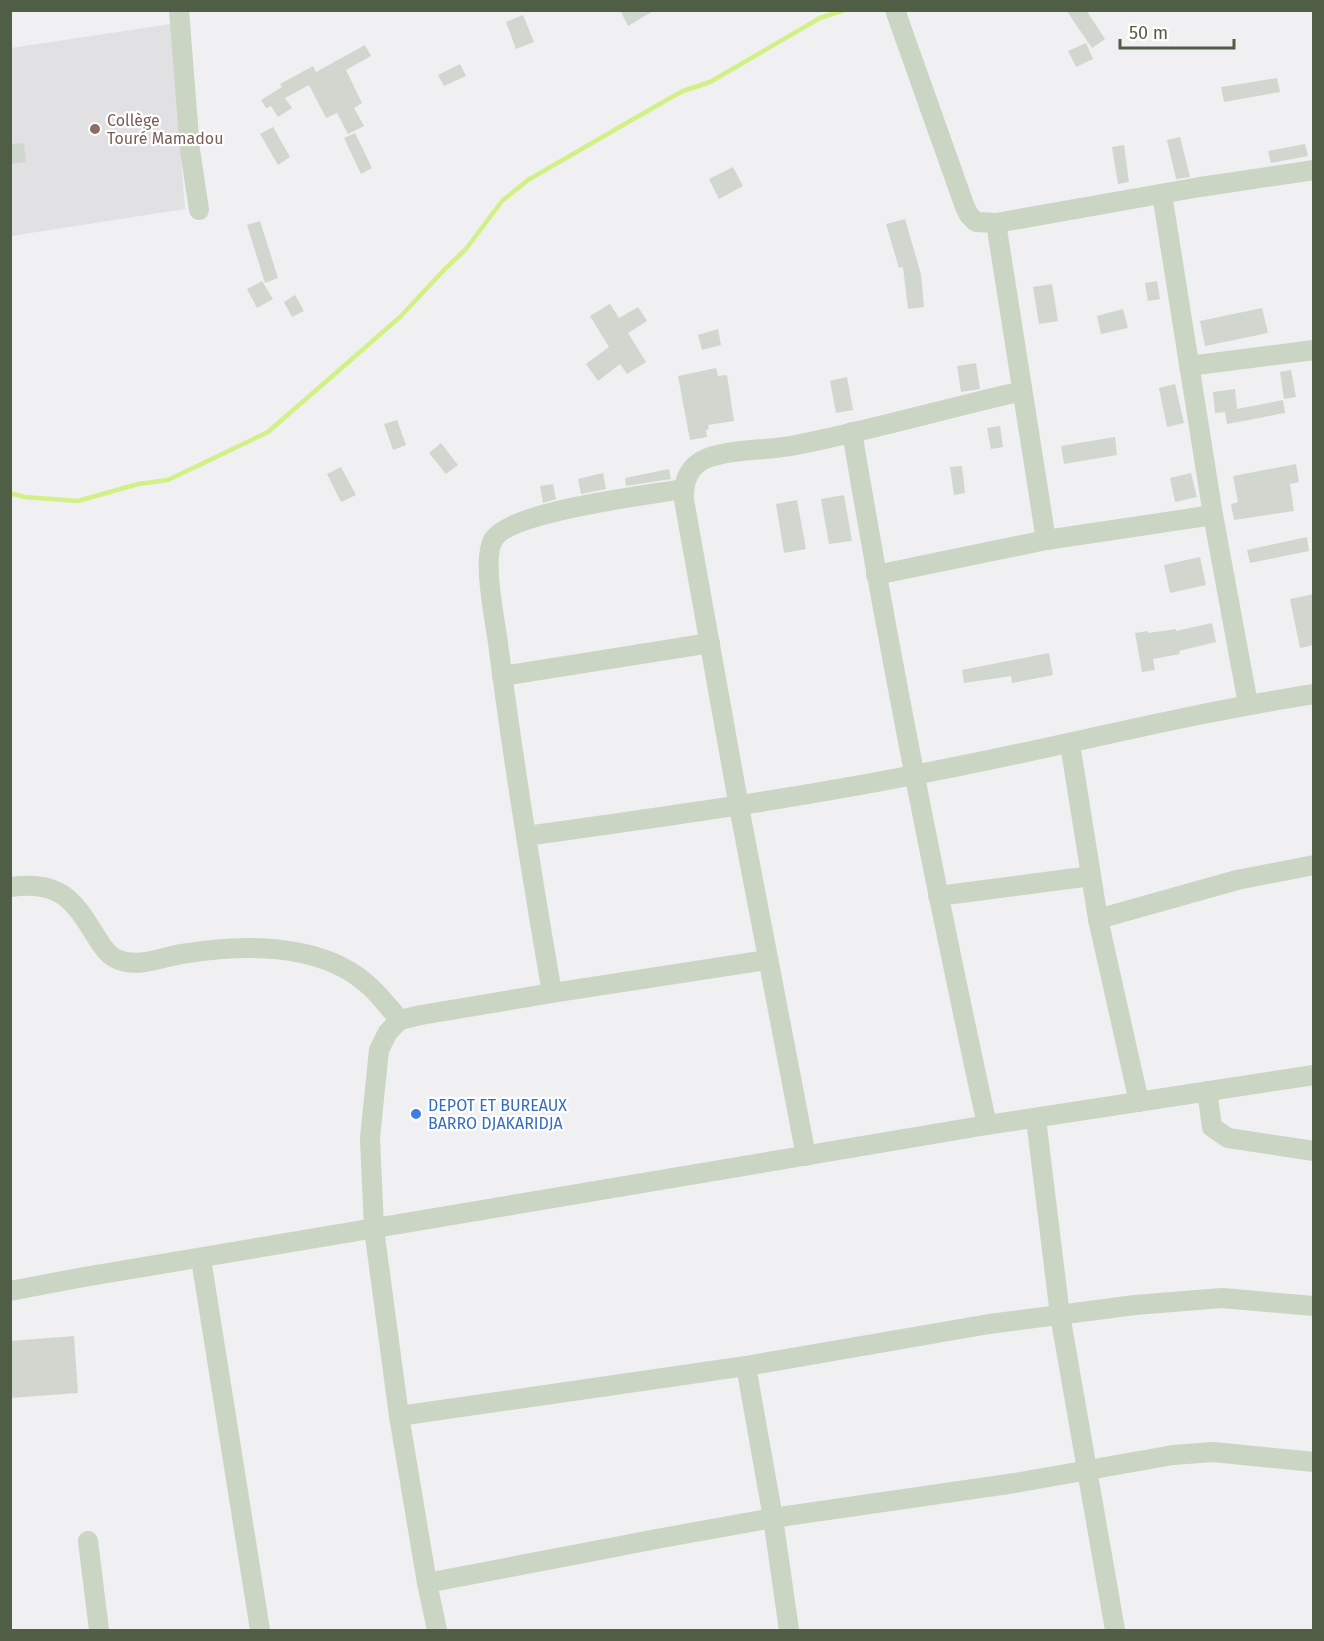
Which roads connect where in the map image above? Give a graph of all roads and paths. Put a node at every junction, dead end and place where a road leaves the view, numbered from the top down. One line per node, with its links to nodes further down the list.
1 (179, 10): 5 (street)
2 (895, 10): 6 (street)
3 (1314, 170): 4 (street)
4 (1162, 194): 6 (street); 8 (street)
5 (199, 210)
6 (996, 223): 9 (street)
7 (1314, 350): 8 (street)
8 (1189, 366): 12 (street)
9 (1023, 391): 10 (street); 13 (street)
10 (852, 432): 11 (street); 14 (street)
11 (683, 489): 15 (street); 16 (street)
12 (1213, 515): 13 (street); 18 (street)
13 (1046, 540): 14 (street)
14 (876, 575): 20 (street)
15 (710, 643): 16 (street); 21 (street)
16 (502, 676): 22 (street)
17 (1314, 694): 18 (street)
18 (1248, 704): 19 (street)
19 (1070, 744): 20 (street); 24 (street)
20 (914, 776): 21 (street); 26 (street)
21 (739, 807): 22 (street); 28 (street)
22 (525, 836): 29 (street)
23 (1314, 866): 27 (street)
24 (1091, 876): 26 (street); 27 (street)
25 (10, 887): 30 (street)
26 (938, 896): 35 (street)
27 (1098, 919): 33 (street)
28 (768, 960): 29 (street); 37 (street)
29 (552, 993): 30 (street)
30 (400, 1020): 38 (street)
31 (1314, 1075): 32 (street)
32 (1207, 1091): 33 (street); 36 (street)
33 (1139, 1102): 34 (street)
34 (1036, 1119): 35 (street); 42 (street)
35 (987, 1125): 37 (street)
36 (1314, 1151)
37 (806, 1156): 38 (street)
38 (374, 1229): 39 (street); 44 (street)
39 (201, 1259): 40 (street); 51 (street)
40 (10, 1292)
41 (1314, 1306): 42 (street)
42 (1060, 1314): 43 (street); 46 (street)
43 (746, 1366): 44 (street); 47 (street)
44 (399, 1416): 49 (street)
45 (1314, 1462): 46 (street)
46 (1086, 1469): 47 (street); 54 (street)
47 (773, 1518): 49 (street); 53 (street)
48 (88, 1541): 50 (street)
49 (427, 1583): 52 (street)
50 (99, 1630)
51 (260, 1630)
52 (438, 1630)
53 (789, 1630)
54 (1115, 1630)

